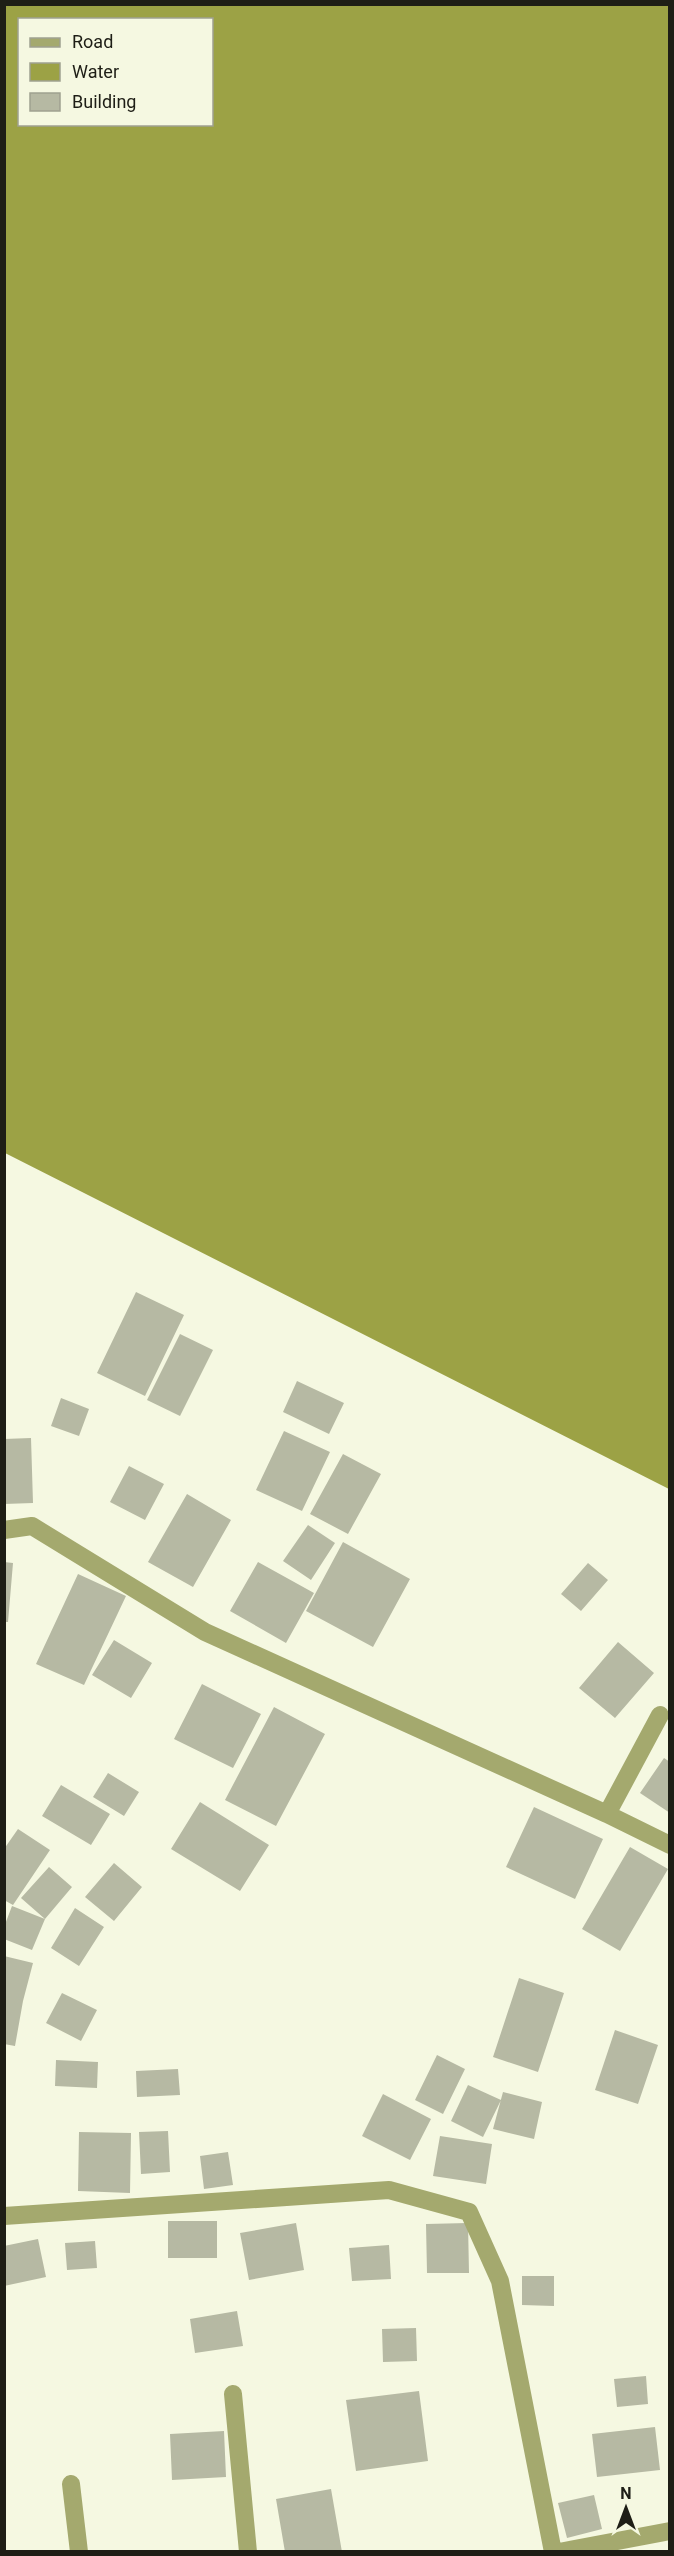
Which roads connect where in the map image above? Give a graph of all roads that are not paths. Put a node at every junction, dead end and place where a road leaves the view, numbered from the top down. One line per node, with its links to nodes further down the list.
1 (4, 1530): 3 (street)
2 (660, 1715): 3 (street)
3 (607, 1814): 4 (street)
4 (669, 1845)
5 (4, 2216): 11 (street)
6 (233, 2394): 10 (street)
7 (71, 2484): 9 (street)
8 (669, 2531): 12 (street)
9 (79, 2552)
10 (248, 2552)
11 (553, 2552)
12 (559, 2552)

